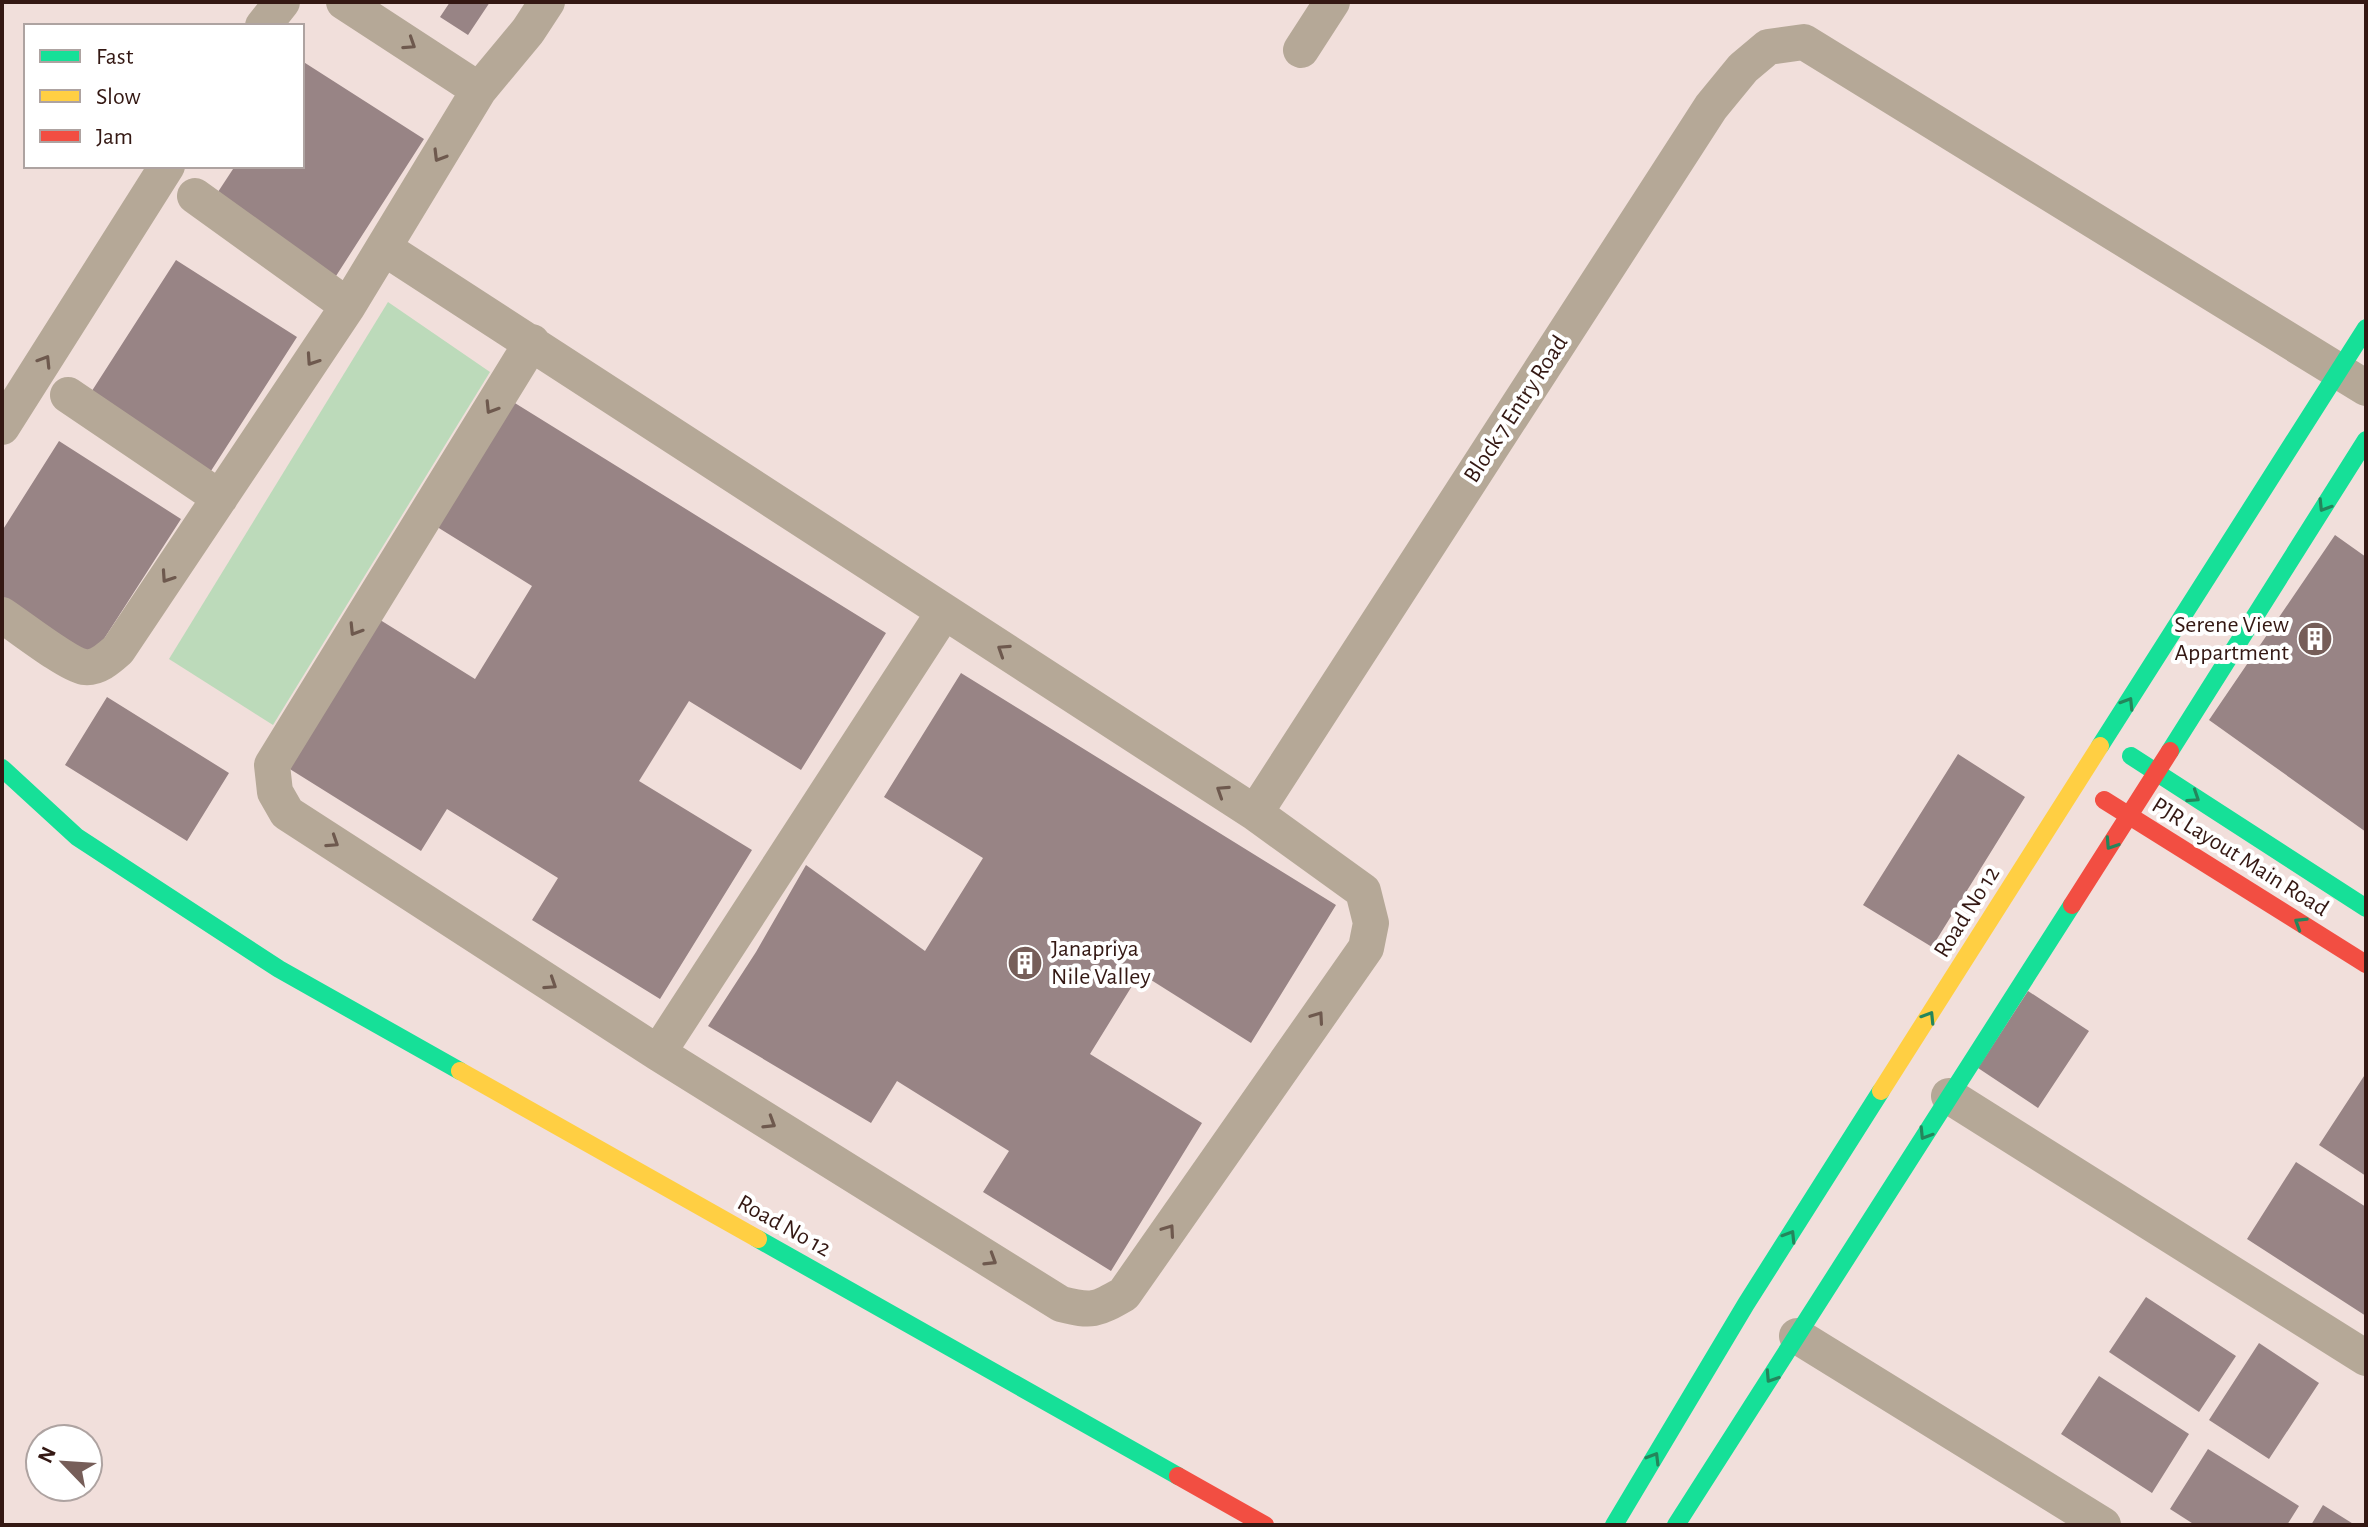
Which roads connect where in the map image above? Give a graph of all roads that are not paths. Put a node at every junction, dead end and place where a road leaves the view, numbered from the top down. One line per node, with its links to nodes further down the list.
1 (282, 2): 5 (street)
2 (344, 2): 7 (street, one-way to 7)
3 (547, 2): 7 (street)
4 (1332, 2): 6 (street)
5 (265, 24)
6 (1301, 50)
7 (479, 90): 10 (street, one-way to 10)
8 (166, 168): 16 (street, one-way to 8)
9 (195, 196): 11 (street)
10 (384, 248): 11 (street); 13 (street)
11 (348, 306): 19 (street, one-way to 19)
12 (2366, 328): 14 (street, Road No 12)
13 (532, 342): 20 (street); 30 (street, one-way to 30)
14 (2352, 380): 22 (street, Road No 12, one-way to 14); 26 (street, Block 7 Entry Road)
15 (68, 395): 19 (street)
16 (2, 427)
17 (2366, 440): 18 (street)
18 (2355, 483): 24 (street, one-way to 24)
19 (220, 498): 21 (street, one-way to 21)
20 (944, 612): 26 (street, one-way to 20); 30 (street)
21 (2, 615)
22 (2105, 739): 24 (street); 25 (street, Road No 12)
23 (2, 768): 34 (street, Road No 12)
24 (2156, 772): 27 (street); 28 (street, one-way to 28)
25 (2076, 784): 27 (street, PJR Layout Main Road); 35 (street, Road No 12, one-way to 25)
26 (1255, 813): 30 (street, one-way to 26)
27 (2129, 816): 29 (street, PJR Layout Main Road, one-way to 27); 31 (street, one-way to 31)
28 (2366, 908)
29 (2366, 964)
30 (658, 1053)
31 (1949, 1096): 32 (street, one-way to 32); 33 (street)
32 (1797, 1336): 36 (street, one-way to 36); 37 (street)
33 (2366, 1358)
34 (1265, 1525)
35 (1614, 1525)
36 (1676, 1525)
37 (2103, 1525)

